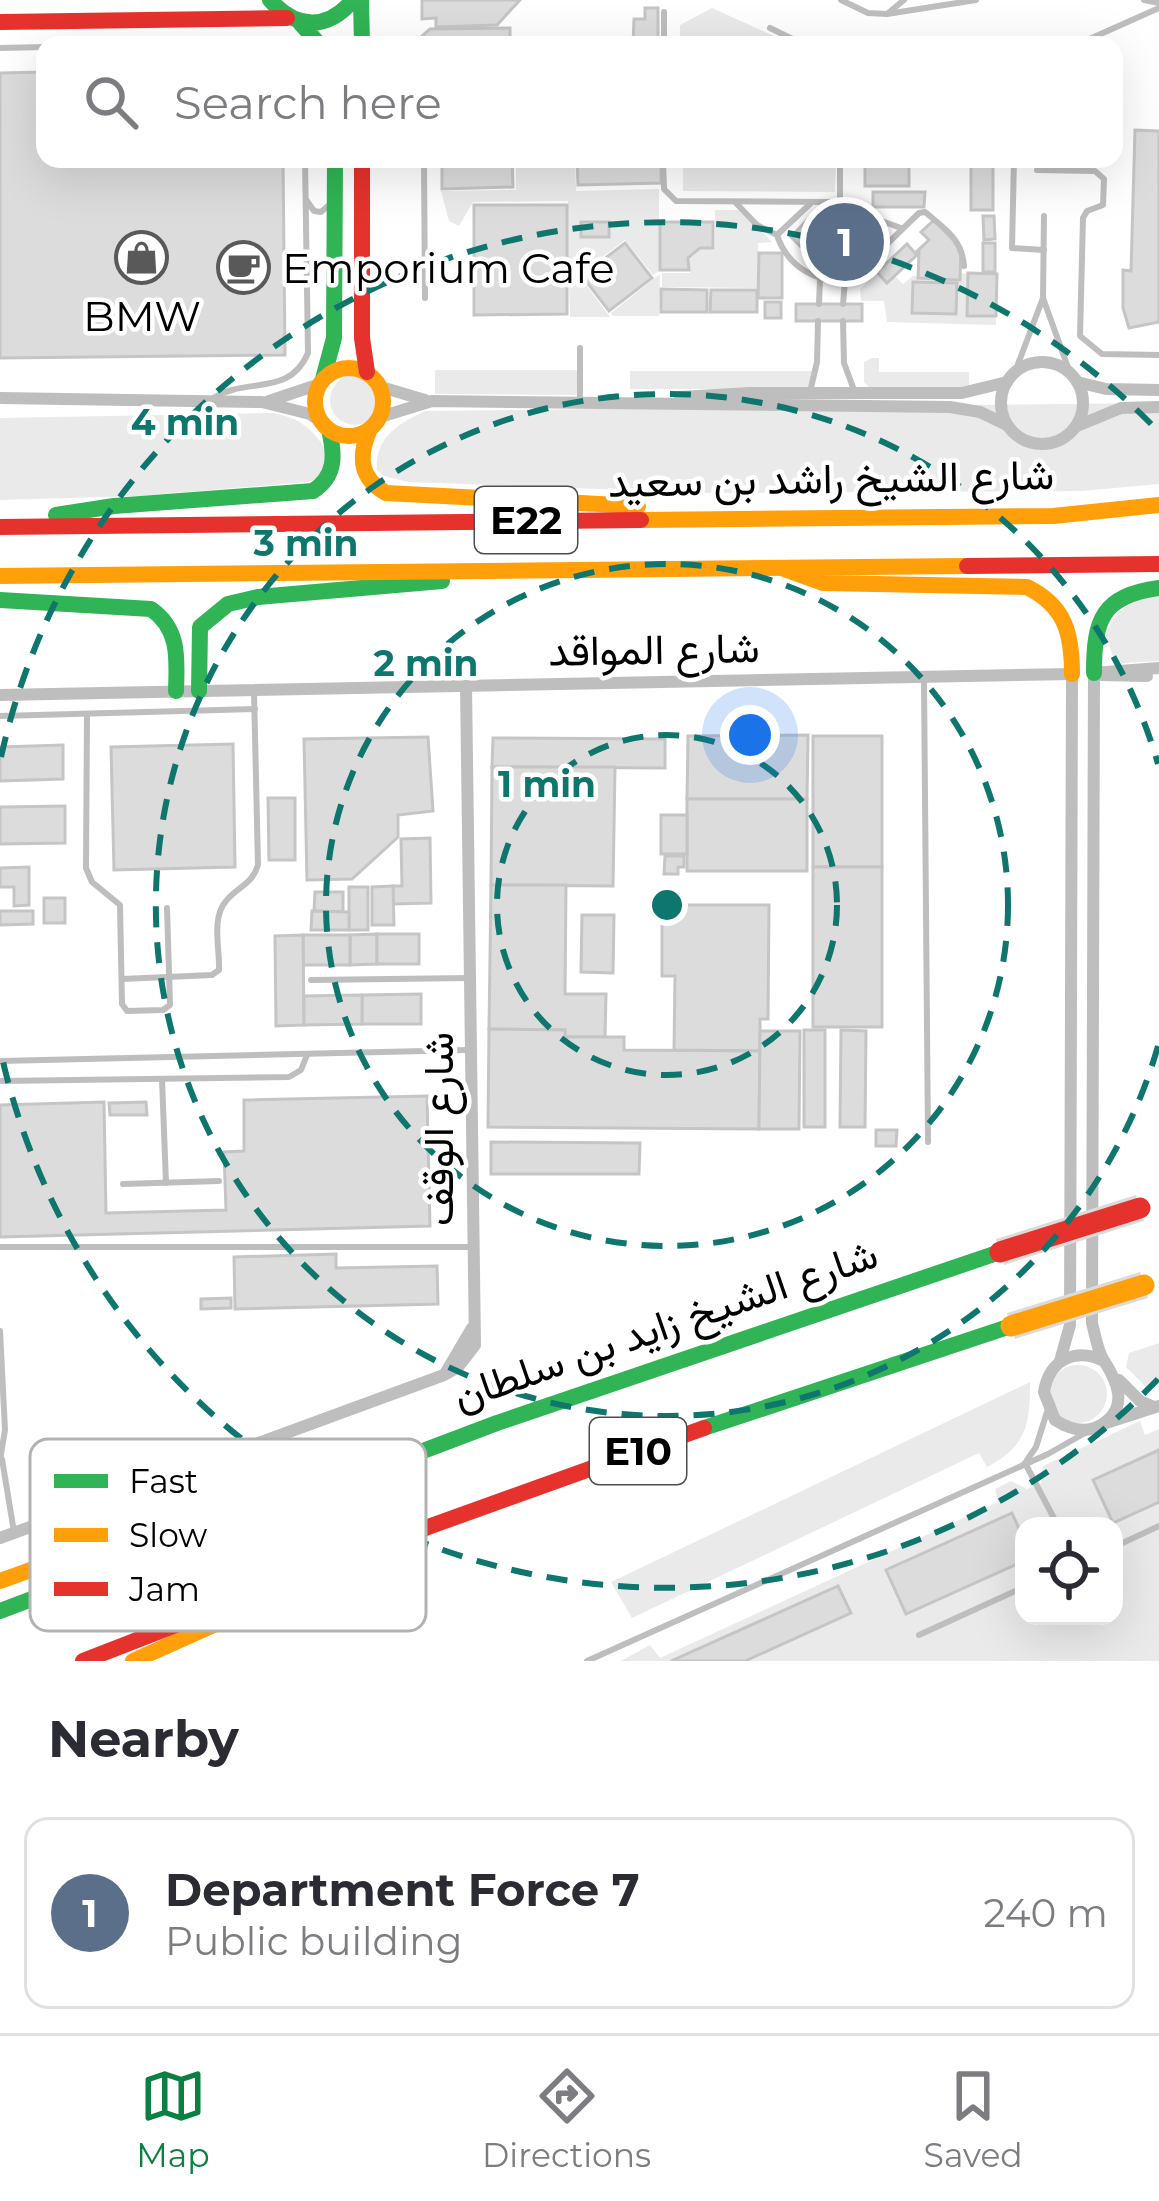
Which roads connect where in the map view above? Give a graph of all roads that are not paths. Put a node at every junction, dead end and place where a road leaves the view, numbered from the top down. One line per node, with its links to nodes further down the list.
1 (270, 0): 10 (main road)
2 (357, 0): 10 (main road); 14 (main road)
3 (841, 0): 9 (lane)
4 (904, 0): 9 (lane)
5 (976, 0): 9 (lane)
6 (1144, 0): 7 (lane)
7 (1159, 5): 17 (lane)
8 (664, 12): 15 (lane)
9 (887, 14)
10 (294, 21): 11 (main road); 13 (main road)
11 (0, 22)
12 (770, 28): 16 (lane)
13 (310, 36)
14 (361, 36)
15 (664, 36)
16 (787, 36)
17 (1095, 36)
18 (36, 47): 19 (lane)
19 (0, 48)
20 (305, 168): 28 (lane)
21 (335, 168): 29 (main road)
22 (362, 168): 50 (main road)
23 (424, 168): 40 (lane)
24 (663, 168): 31 (lane)
25 (840, 168): 32 (lane)
26 (1014, 168): 36 (lane)
27 (1037, 170): 47 (lane)
28 (305, 197): 29 (lane); 56 (lane)
29 (335, 197): 51 (main road)
30 (812, 201): 31 (lane); 32 (lane); 35 (lane)
31 (735, 202): 35 (lane)
32 (840, 203): 34 (lane)
33 (1044, 216): 36 (lane)
34 (902, 228): 37 (lane); 39 (lane)
35 (777, 235): 38 (lane)
36 (1044, 250): 41 (lane)
37 (964, 266)
38 (820, 279): 39 (lane); 42 (lane)
39 (845, 281): 43 (lane)
40 (425, 298)
41 (1043, 298): 48 (lane); 49 (lane)
42 (819, 304)
43 (843, 304)
44 (818, 321): 53 (lane)
45 (843, 321): 54 (lane)
46 (580, 349): 59 (lane)
47 (1159, 355)
48 (1011, 377): 49 (street); 54 (street); 64 (street)
49 (1073, 378): 52 (street); 65 (street)
50 (374, 380): 51 (main road); 57 (street); 62 (main road)
51 (321, 381): 58 (street); 63 (main road)
52 (1159, 390)
53 (810, 392): 54 (street); 60 (street)
54 (856, 393)
55 (0, 398): 56 (street)
56 (209, 401): 58 (street)
57 (432, 401): 59 (street); 62 (street)
58 (262, 402): 63 (street)
59 (580, 402): 60 (street)
60 (619, 403): 64 (street)
61 (1159, 407): 65 (street)
62 (375, 423): 63 (main road); 67 (main road)
63 (325, 425): 68 (main road)
64 (1006, 425): 65 (street)
65 (1076, 426)
66 (1159, 505): 67 (main road, شارع الشيخ راشد بن سعيد / E22)
67 (824, 517): 68 (main road, شارع الشيخ راشد بن سعيد / E22)
68 (0, 525)
69 (1159, 565): 70 (main road, شارع الشيخ راشد بن سعيد / E22)
70 (779, 566): 71 (main road, شارع الشيخ راشد بن سعيد / E22); 76 (main road)
71 (512, 568): 72 (main road, شارع الشيخ راشد بن سعيد / E22); 80 (main road)
72 (0, 576)
73 (1159, 588): 76 (main road)
74 (0, 600): 80 (main road)
75 (1159, 672): 76 (street, شارع المواقد)
76 (1083, 674): 77 (street, شارع المواقد); 104 (street); 105 (street)
77 (924, 677): 78 (street, شارع المواقد); 95 (lane)
78 (466, 686): 79 (street, شارع المواقد); 87 (street, شارع الوقف)
79 (254, 690): 80 (street, شارع المواقد); 82 (lane)
80 (188, 691): 81 (street, شارع المواقد)
81 (0, 695)
82 (254, 709): 83 (lane); 86 (lane)
83 (87, 713): 84 (lane); 88 (lane)
84 (0, 716)
85 (167, 908): 86 (lane)
86 (170, 977): 88 (lane); 88 (lane)
87 (471, 978): 89 (lane); 90 (street, شارع الوقف)
88 (122, 979)
89 (310, 980)
90 (472, 1050): 91 (lane); 101 (street, شارع الوقف)
91 (307, 1054): 92 (lane); 93 (lane)
92 (0, 1061)
93 (162, 1079): 94 (lane); 97 (lane)
94 (0, 1082)
95 (928, 1142)
96 (219, 1181): 97 (lane)
97 (166, 1183): 98 (lane)
98 (123, 1184)
99 (1149, 1206): 111 (main road, شارع الشيخ زايد بن سلطان / E10, bridge)
100 (0, 1247): 101 (lane, شارع الوقف)
101 (472, 1247): 110 (street)
102 (1151, 1282): 117 (main road, E10, bridge)
103 (0, 1330): 112 (lane)
104 (1059, 1361): 105 (street); 108 (street)
105 (1104, 1361): 106 (street)
106 (1117, 1377): 107 (street); 109 (street)
107 (1157, 1406): 109 (street)
108 (1048, 1409): 109 (street); 113 (lane)
109 (1097, 1426): 113 (lane)
110 (269, 1439)
111 (426, 1448)
112 (1, 1460): 118 (lane)
113 (1024, 1462): 114 (lane); 131 (lane)
114 (1053, 1517)
115 (30, 1526): 118 (street)
116 (1159, 1526): 120 (lane)
117 (426, 1531)
118 (14, 1532): 119 (street)
119 (0, 1538)
120 (1123, 1543)
121 (30, 1570): 122 (main road)
122 (0, 1581)
123 (1015, 1592): 128 (lane)
124 (30, 1599): 125 (main road, شارع الشيخ زايد بن سلطان / E10)
125 (0, 1611)
126 (157, 1631): 129 (main road, E10)
127 (199, 1631): 130 (main road)
128 (919, 1635)
129 (83, 1661)
130 (134, 1661)
131 (587, 1661)

